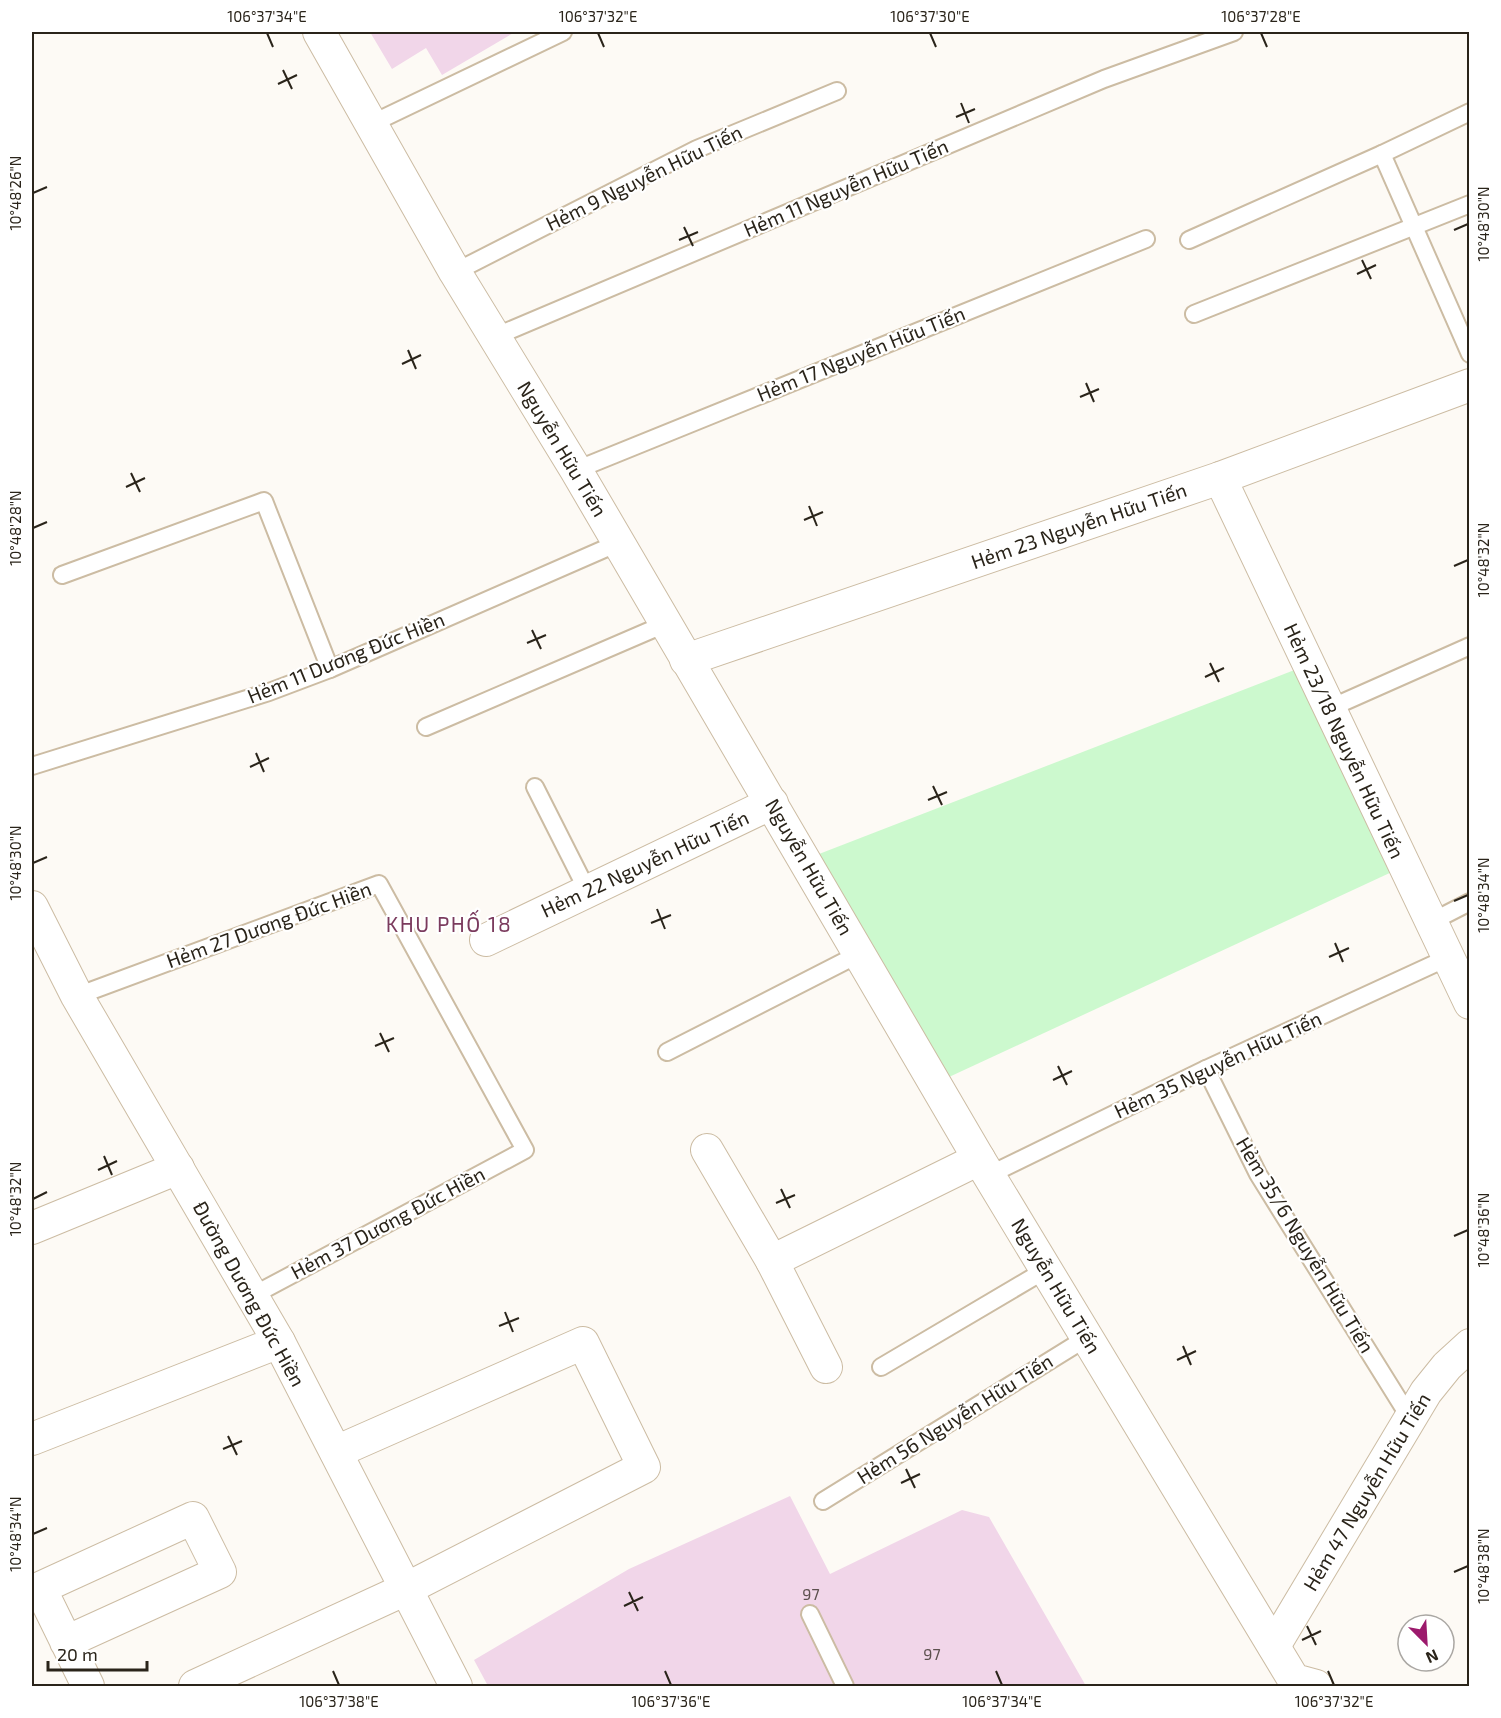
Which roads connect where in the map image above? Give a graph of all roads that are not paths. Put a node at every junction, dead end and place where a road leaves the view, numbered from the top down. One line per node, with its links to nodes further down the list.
1 (319, 32): 6 (street, Nguyễn Hữu Tiến)
2 (563, 32): 6 (lane)
3 (1231, 32): 14 (lane, Hẻm 11 Nguyễn Hữu Tiến)
4 (837, 91): 12 (lane, Hẻm 9 Nguyễn Hữu Tiến)
5 (1470, 112): 7 (lane)
6 (371, 124): 12 (street, Nguyễn Hữu Tiến)
7 (1382, 154): 9 (lane); 11 (lane)
8 (1470, 204): 9 (lane)
9 (1414, 226): 13 (lane); 15 (lane)
10 (1146, 239): 17 (lane, Hẻm 17 Nguyễn Hữu Tiến)
11 (1189, 240)
12 (455, 272): 14 (street, Nguyễn Hữu Tiến)
13 (1194, 314)
14 (494, 337): 17 (street, Nguyễn Hữu Tiến)
15 (1470, 354)
16 (1470, 385): 18 (street, Hẻm 23 Nguyễn Hữu Tiến)
17 (576, 470): 19 (street, Nguyễn Hữu Tiến)
18 (1220, 478): 23 (street, Hẻm 23 Nguyễn Hữu Tiến); 25 (street, Hẻm 23/18 Nguyễn Hữu Tiến)
19 (618, 543): 21 (street, Nguyễn Hữu Tiến); 24 (lane, Hẻm 11 Dương Đức Hiền)
20 (62, 575): 24 (lane)
21 (665, 624): 23 (street, Nguyễn Hữu Tiến); 26 (lane)
22 (1470, 646): 25 (lane)
23 (686, 660): 29 (street, Nguyễn Hữu Tiến)
24 (330, 669): 27 (lane, Hẻm 11 Dương Đức Hiền)
25 (1328, 709): 33 (street, Hẻm 23/18 Nguyễn Hữu Tiến)
26 (426, 727)
27 (32, 766)
28 (535, 787): 30 (lane)
29 (772, 803): 30 (street, Hẻm 22 Nguyễn Hữu Tiến); 35 (street, Nguyễn Hữu Tiến)
30 (587, 890): 34 (street, Hẻm 22 Nguyễn Hữu Tiến)
31 (1470, 902): 33 (lane)
32 (32, 907): 37 (street, Đường Dương Đức Hiền)
33 (1431, 922): 36 (street, Hẻm 23/18 Nguyễn Hữu Tiến)
34 (486, 940)
35 (860, 954): 39 (lane); 44 (street, Nguyễn Hữu Tiến)
36 (1447, 958): 38 (street, Hẻm 23/18 Nguyễn Hữu Tiến); 40 (lane, Hẻm 35 Nguyễn Hữu Tiến)
37 (77, 996): 41 (lane, Hẻm 27 Dương Đức Hiền); 43 (street, Đường Dương Đức Hiền)
38 (1470, 1003)
39 (667, 1052)
40 (1206, 1069): 44 (lane, Hẻm 35 Nguyễn Hữu Tiến); 54 (lane, Hẻm 35/6 Nguyễn Hữu Tiến)
41 (525, 1150): 48 (lane, Hẻm 37 Dương Đức Hiền)
42 (707, 1150): 46 (street)
43 (177, 1167): 45 (street); 48 (street, Đường Dương Đức Hiền)
44 (984, 1167): 46 (street); 47 (street, Nguyễn Hữu Tiến)
45 (32, 1228)
46 (772, 1261): 52 (street)
47 (1047, 1269): 49 (street, Nguyễn Hữu Tiến); 53 (lane)
48 (252, 1296): 50 (street, Đường Dương Đức Hiền)
49 (1088, 1337): 57 (lane, Hẻm 56 Nguyễn Hữu Tiến); 61 (street, Nguyễn Hữu Tiến)
50 (279, 1342): 55 (street); 56 (street, Đường Dương Đức Hiền)
51 (1462, 1361): 54 (street, Hẻm 47 Nguyễn Hữu Tiến)
52 (826, 1366)
53 (881, 1366)
54 (1410, 1418): 61 (street, Hẻm 47 Nguyễn Hữu Tiến)
55 (32, 1439)
56 (336, 1452): 58 (street, Đường Dương Đức Hiền); 58 (street)
57 (823, 1501)
58 (406, 1589): 64 (street); 65 (street, Đường Dương Đức Hiền)
59 (810, 1614): 66 (lane)
60 (66, 1642): 60 (street); 63 (street)
61 (1274, 1646): 62 (street, Nguyễn Hữu Tiến)
62 (1300, 1684)
63 (88, 1686)
64 (195, 1686)
65 (456, 1686)
66 (845, 1686)

